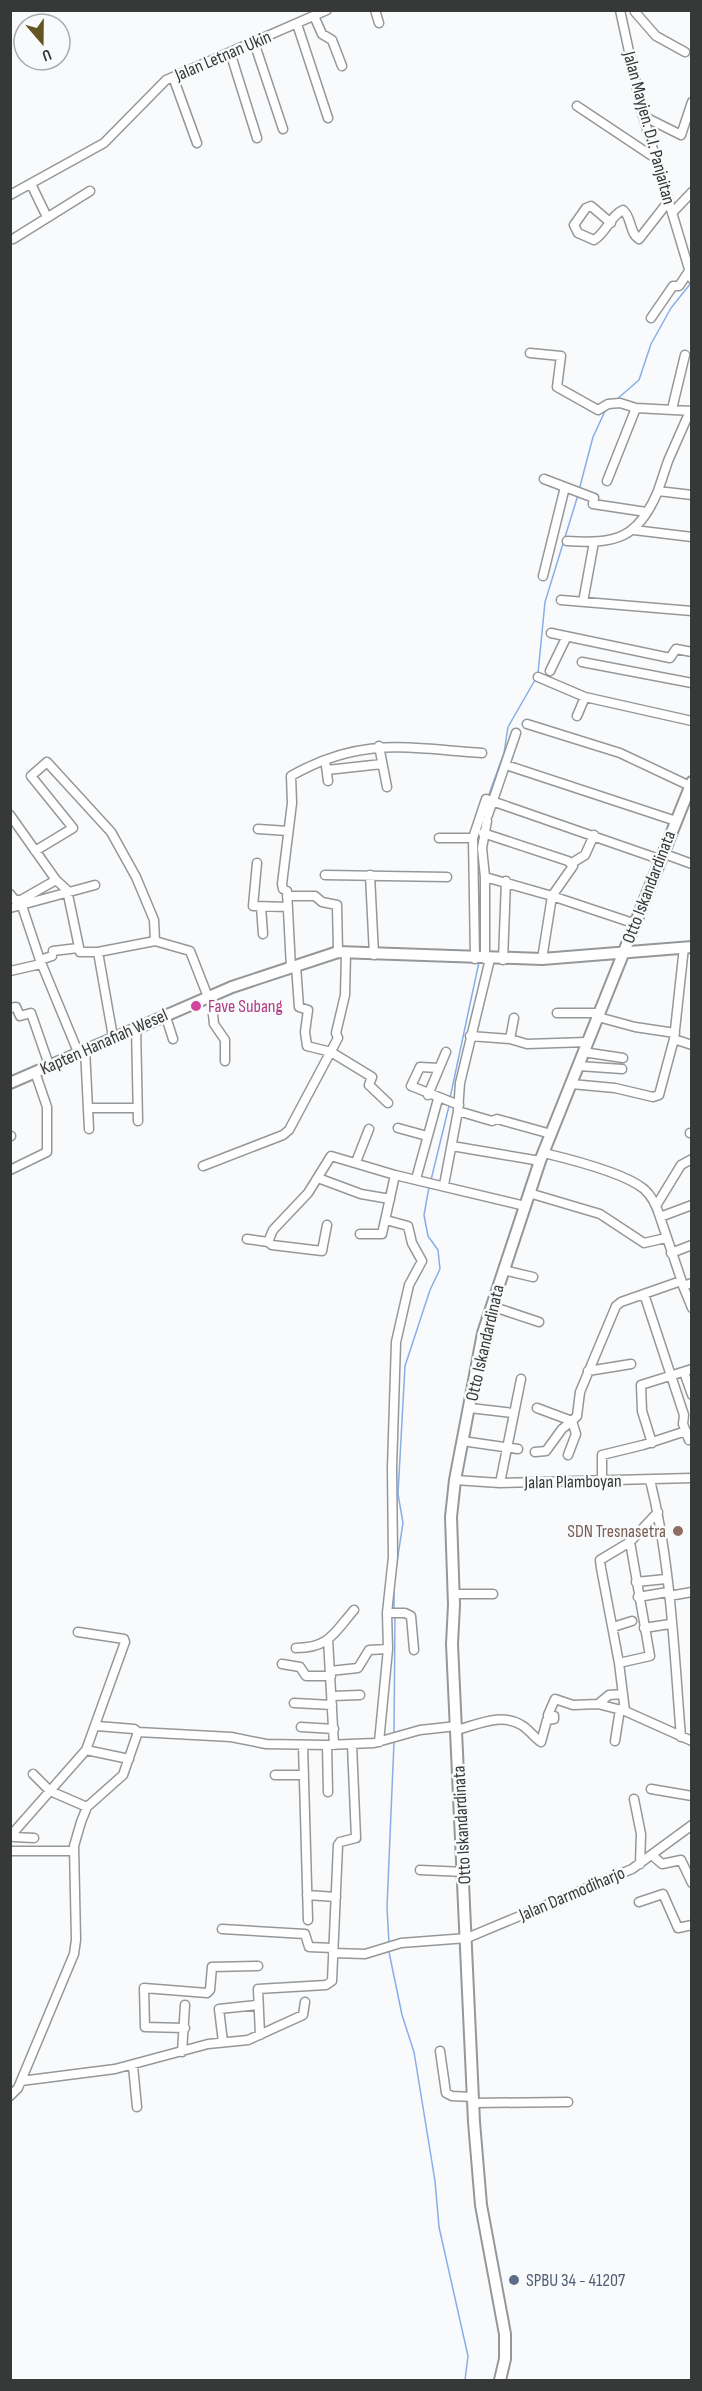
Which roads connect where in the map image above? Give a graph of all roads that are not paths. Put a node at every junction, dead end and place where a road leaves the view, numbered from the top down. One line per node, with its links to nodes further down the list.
1 (327, 10): 5 (street, Jalan Letnan Ukin)
2 (375, 10): 7 (street)
3 (620, 10): 6 (street, Jalan Mayjen. D.I. Panjaitan)
4 (636, 11): 6 (street); 11 (street)
5 (314, 16): 8 (street, Jalan Letnan Ukin); 12 (street)
6 (622, 22): 16 (street, Jalan Mayjen. D.I. Panjaitan)
7 (379, 23)
8 (297, 24): 9 (street, Jalan Letnan Ukin); 17 (street)
9 (254, 42): 10 (street, Jalan Letnan Ukin); 18 (street)
10 (230, 52): 13 (street, Jalan Letnan Ukin); 20 (street)
11 (685, 52)
12 (342, 66)
13 (173, 78): 22 (street); 24 (street, Jalan Letnan Ukin)
14 (692, 102): 19 (street)
15 (577, 106): 23 (street)
16 (643, 116): 19 (street); 23 (street, Jalan Mayjen. D.I. Panjaitan)
17 (328, 118)
18 (283, 129)
19 (681, 135): 21 (street)
20 (257, 138)
21 (692, 140)
22 (197, 143)
23 (655, 158): 28 (street, Jalan Mayjen. D.I. Panjaitan)
24 (32, 186): 27 (street, Jalan Letnan Ukin); 30 (street)
25 (90, 191): 30 (street)
26 (692, 192): 29 (street)
27 (10, 195)
28 (668, 202): 29 (street, Jalan Mayjen. D.I. Panjaitan); 31 (street)
29 (672, 213): 33 (street, Jalan Mayjen. D.I. Panjaitan)
30 (49, 216): 32 (street)
31 (611, 222)
32 (13, 239)
33 (690, 275): 34 (street)
34 (651, 318)
35 (530, 353): 37 (street)
36 (685, 355): 38 (street)
37 (636, 408): 38 (street); 41 (street)
38 (672, 409): 39 (street)
39 (691, 411): 43 (street)
40 (544, 479): 42 (street)
41 (607, 481)
42 (565, 488): 45 (street); 50 (street)
43 (658, 491): 44 (street); 45 (street)
44 (692, 495)
45 (646, 512): 46 (street)
46 (634, 530): 47 (street); 49 (street)
47 (692, 537)
48 (567, 541): 49 (street)
49 (594, 542): 52 (street)
50 (543, 576)
51 (561, 600): 52 (street)
52 (583, 602): 53 (street)
53 (692, 611)
54 (551, 633): 55 (street)
55 (566, 638): 56 (street); 58 (street)
56 (692, 652)
57 (582, 662): 60 (street)
58 (550, 671)
59 (538, 677): 61 (street)
60 (692, 683)
61 (585, 697): 62 (street); 63 (street)
62 (577, 716)
63 (692, 721)
64 (527, 724): 73 (street)
65 (516, 733): 70 (street)
66 (379, 746): 67 (street); 68 (street); 69 (street)
67 (482, 753)
68 (324, 760): 71 (street); 79 (street)
69 (382, 764): 71 (street); 74 (street)
70 (506, 765): 75 (street); 77 (street)
71 (327, 770): 72 (street)
72 (328, 781)
73 (691, 784): 77 (main road, Otto Iskandardinata)
74 (387, 787)
75 (489, 800): 80 (street); 80 (street); 81 (street)
76 (10, 815): 83 (street)
77 (676, 821): 84 (main road, Otto Iskandardinata)
78 (258, 829): 79 (street)
79 (288, 831): 97 (street)
80 (479, 833): 82 (street); 86 (street); 91 (street); 112 (street)
81 (594, 836): 84 (street); 86 (street)
82 (439, 838)
83 (35, 851): 92 (street); 105 (street)
84 (660, 856): 87 (street); 103 (main road, Otto Iskandardinata)
85 (257, 863): 100 (street)
86 (572, 863): 98 (street)
87 (692, 864)
88 (325, 875): 89 (street)
89 (370, 875): 90 (street); 111 (street)
90 (447, 877)
91 (485, 877): 93 (street); 112 (street)
92 (56, 880): 95 (street); 96 (street)
93 (506, 881): 98 (street); 114 (street)
94 (95, 885): 95 (street)
95 (68, 890): 99 (street); 107 (street)
96 (10, 894)
97 (287, 896): 101 (street); 109 (street)
98 (552, 896): 103 (street); 113 (street)
99 (22, 906): 102 (street); 115 (street)
100 (261, 907): 101 (street); 104 (street)
101 (288, 907): 116 (street)
102 (10, 908)
103 (633, 923): 110 (main road, Otto Iskandardinata)
104 (263, 934)
105 (155, 941): 108 (street); 120 (street)
106 (688, 947): 110 (main road, Kapten Hanafiah Wesel); 118 (street)
107 (78, 948): 108 (street); 115 (street)
108 (98, 952): 129 (street)
109 (342, 953): 111 (main road, Kapten Hanafiah Wesel); 116 (main road, Kapten Hanafiah Wesel); 135 (street)
110 (624, 953): 113 (main road, Kapten Hanafiah Wesel); 124 (main road, Otto Iskandardinata)
111 (374, 955): 112 (main road, Kapten Hanafiah Wesel)
112 (482, 959): 114 (main road, Kapten Hanafiah Wesel); 127 (street)
113 (542, 959): 114 (main road, Kapten Hanafiah Wesel)
114 (503, 960)
115 (41, 962): 117 (street); 134 (street)
116 (293, 967): 120 (main road, Kapten Hanafiah Wesel); 135 (street)
117 (10, 971)
118 (681, 987): 119 (street); 128 (street)
119 (692, 990)
120 (210, 996): 123 (main road, Kapten Hanafiah Wesel); 138 (street)
121 (10, 1008): 139 (street)
122 (557, 1013): 124 (street)
123 (165, 1014): 126 (main road, Kapten Hanafiah Wesel); 130 (street)
124 (598, 1015): 128 (street); 133 (main road, Otto Iskandardinata)
125 (514, 1018): 131 (street)
126 (136, 1026): 129 (main road, Kapten Hanafiah Wesel); 150 (street)
127 (470, 1036): 131 (street); 148 (street)
128 (674, 1036): 132 (street); 145 (street)
129 (113, 1037): 134 (main road, Kapten Hanafiah Wesel)
130 (173, 1039)
131 (510, 1039): 133 (street)
132 (692, 1045)
133 (585, 1047): 137 (street); 140 (main road, Otto Iskandardinata)
134 (82, 1051): 139 (main road, Kapten Hanafiah Wesel); 149 (street)
135 (331, 1052): 147 (street); 161 (street)
136 (446, 1053): 141 (street)
137 (623, 1058)
138 (225, 1061)
139 (49, 1065): 143 (main road, Kapten Hanafiah Wesel)
140 (579, 1066): 142 (street); 145 (main road, Otto Iskandardinata)
141 (439, 1068): 146 (street); 146 (street)
142 (622, 1069)
143 (35, 1072): 144 (main road, Kapten Hanafiah Wesel); 162 (street)
144 (10, 1083)
145 (571, 1084): 155 (main road, Otto Iskandardinata)
146 (428, 1095): 148 (street)
147 (388, 1103)
148 (450, 1104): 155 (street); 156 (street); 157 (street)
149 (88, 1108): 150 (street); 153 (street)
150 (137, 1108): 151 (street)
151 (138, 1121)
152 (398, 1128): 156 (street)
153 (89, 1129)
154 (369, 1129): 160 (street)
155 (551, 1134): 158 (main road, Otto Iskandardinata)
156 (427, 1136): 165 (street)
157 (452, 1146): 158 (street); 166 (street)
158 (542, 1157): 167 (main road, Otto Iskandardinata); 171 (street)
159 (692, 1159): 171 (street)
160 (356, 1162): 163 (street); 164 (street)
161 (204, 1166)
162 (10, 1170)
163 (395, 1175): 165 (street); 168 (street)
164 (318, 1178): 168 (street); 178 (street)
165 (419, 1180): 166 (street)
166 (442, 1184): 170 (street)
167 (529, 1193): 170 (main road, Otto Iskandardinata); 176 (street)
168 (390, 1198): 173 (street)
169 (692, 1205): 172 (street)
170 (525, 1206): 181 (main road, Otto Iskandardinata)
171 (656, 1206): 172 (street)
172 (660, 1217): 176 (street)
173 (386, 1220): 175 (street); 220 (street)
174 (327, 1225): 178 (street)
175 (360, 1234)
176 (666, 1238): 180 (street)
177 (247, 1239): 178 (street)
178 (268, 1242)
179 (692, 1245): 180 (street)
180 (671, 1253): 183 (street)
181 (503, 1270): 182 (street); 185 (main road, Otto Iskandardinata)
182 (532, 1277)
183 (685, 1283): 184 (street); 186 (street)
184 (644, 1294): 189 (street); 191 (street)
185 (491, 1306): 187 (street); 195 (main road, Otto Iskandardinata)
186 (692, 1308)
187 (539, 1322)
188 (631, 1364): 189 (street)
189 (588, 1371): 198 (street)
190 (688, 1372): 191 (street); 193 (street)
191 (670, 1375): 200 (street); 200 (street)
192 (521, 1379): 197 (street)
193 (690, 1385): 194 (street)
194 (692, 1395)
195 (470, 1408): 197 (street); 199 (main road, Otto Iskandardinata)
196 (537, 1408): 198 (street)
197 (513, 1413): 201 (street)
198 (572, 1421): 203 (street); 204 (street)
199 (462, 1441): 201 (street); 206 (main road, Otto Iskandardinata)
200 (652, 1443): 208 (street)
201 (506, 1447): 202 (street); 209 (street)
202 (518, 1449)
203 (535, 1452)
204 (568, 1455)
205 (692, 1478): 207 (street, Jalan Plamboyan)
206 (455, 1480): 209 (street, Jalan Plamboyan); 215 (main road, Otto Iskandardinata)
207 (650, 1480): 208 (street, Jalan Plamboyan); 210 (street)
208 (602, 1482): 209 (street, Jalan Plamboyan)
209 (500, 1484)
210 (658, 1512): 211 (street); 212 (street)
211 (630, 1542): 213 (street); 223 (street)
212 (666, 1579): 213 (street); 217 (street)
213 (636, 1582): 218 (street)
214 (692, 1592): 217 (street)
215 (453, 1594): 216 (street); 241 (main road, Otto Iskandardinata)
216 (493, 1594)
217 (668, 1594): 218 (street); 222 (street)
218 (638, 1597): 224 (street)
219 (354, 1610): 226 (street)
220 (389, 1613): 228 (street); 229 (street)
221 (632, 1621): 223 (street)
222 (670, 1624): 224 (street); 244 (street)
223 (613, 1627): 230 (street)
224 (644, 1628): 230 (street)
225 (78, 1632): 239 (street)
226 (328, 1639): 227 (street); 232 (street)
227 (296, 1648)
228 (388, 1649): 232 (street); 247 (street)
229 (414, 1650)
230 (619, 1663): 233 (street)
231 (282, 1664): 232 (street)
232 (330, 1673): 235 (street)
233 (623, 1694): 237 (street); 238 (street)
234 (360, 1695): 235 (street)
235 (332, 1700): 236 (street); 242 (street)
236 (294, 1703)
237 (598, 1704): 238 (street); 241 (street)
238 (623, 1710): 244 (street); 245 (street)
239 (97, 1726): 243 (street); 251 (street)
240 (301, 1727): 242 (street)
241 (457, 1728): 247 (street); 269 (main road, Otto Iskandardinata)
242 (334, 1729): 250 (street)
243 (138, 1732): 249 (street); 252 (street)
244 (681, 1737): 246 (street)
245 (615, 1741)
246 (692, 1741)
247 (381, 1742): 248 (street)
248 (352, 1744): 250 (street); 272 (street)
249 (303, 1745): 250 (street); 255 (street)
250 (331, 1745): 258 (street)
251 (86, 1750): 252 (street); 257 (street)
252 (129, 1759): 261 (street)
253 (33, 1774): 257 (street)
254 (274, 1775): 255 (street)
255 (304, 1775): 271 (street)
256 (651, 1790): 259 (street)
257 (50, 1791): 261 (street); 263 (street)
258 (328, 1791)
259 (692, 1796)
260 (634, 1799): 267 (street)
261 (87, 1808): 265 (street)
262 (689, 1827): 266 (street, Jalan Darmodiharjo)
263 (34, 1838)
264 (10, 1851): 265 (street)
265 (74, 1851): 289 (street)
266 (652, 1855): 267 (street, Jalan Darmodiharjo); 270 (street)
267 (640, 1864): 277 (street, Jalan Darmodiharjo)
268 (420, 1870): 269 (street)
269 (465, 1872): 277 (main road, Otto Iskandardinata)
270 (692, 1883)
271 (307, 1895): 272 (street); 274 (street)
272 (336, 1897): 278 (street)
273 (639, 1902): 275 (street)
274 (308, 1920)
275 (692, 1925)
276 (222, 1929): 278 (street, Jalan Darmodiharjo)
277 (468, 1938): 278 (street, Jalan Darmodiharjo); 291 (main road, Otto Iskandardinata)
278 (333, 1950): 282 (street)
279 (258, 1965): 283 (street)
280 (304, 2002): 284 (street)
281 (185, 2005): 283 (street)
282 (257, 2005): 284 (street); 285 (street)
283 (185, 2028): 287 (street)
284 (260, 2035): 285 (street)
285 (223, 2042): 287 (street)
286 (440, 2051): 291 (street)
287 (182, 2052): 288 (street)
288 (133, 2066): 289 (street); 293 (street)
289 (21, 2081): 290 (street)
290 (10, 2096)
291 (474, 2100): 292 (street); 294 (main road, Otto Iskandardinata)
292 (568, 2102)
293 (137, 2107)
294 (500, 2380)

